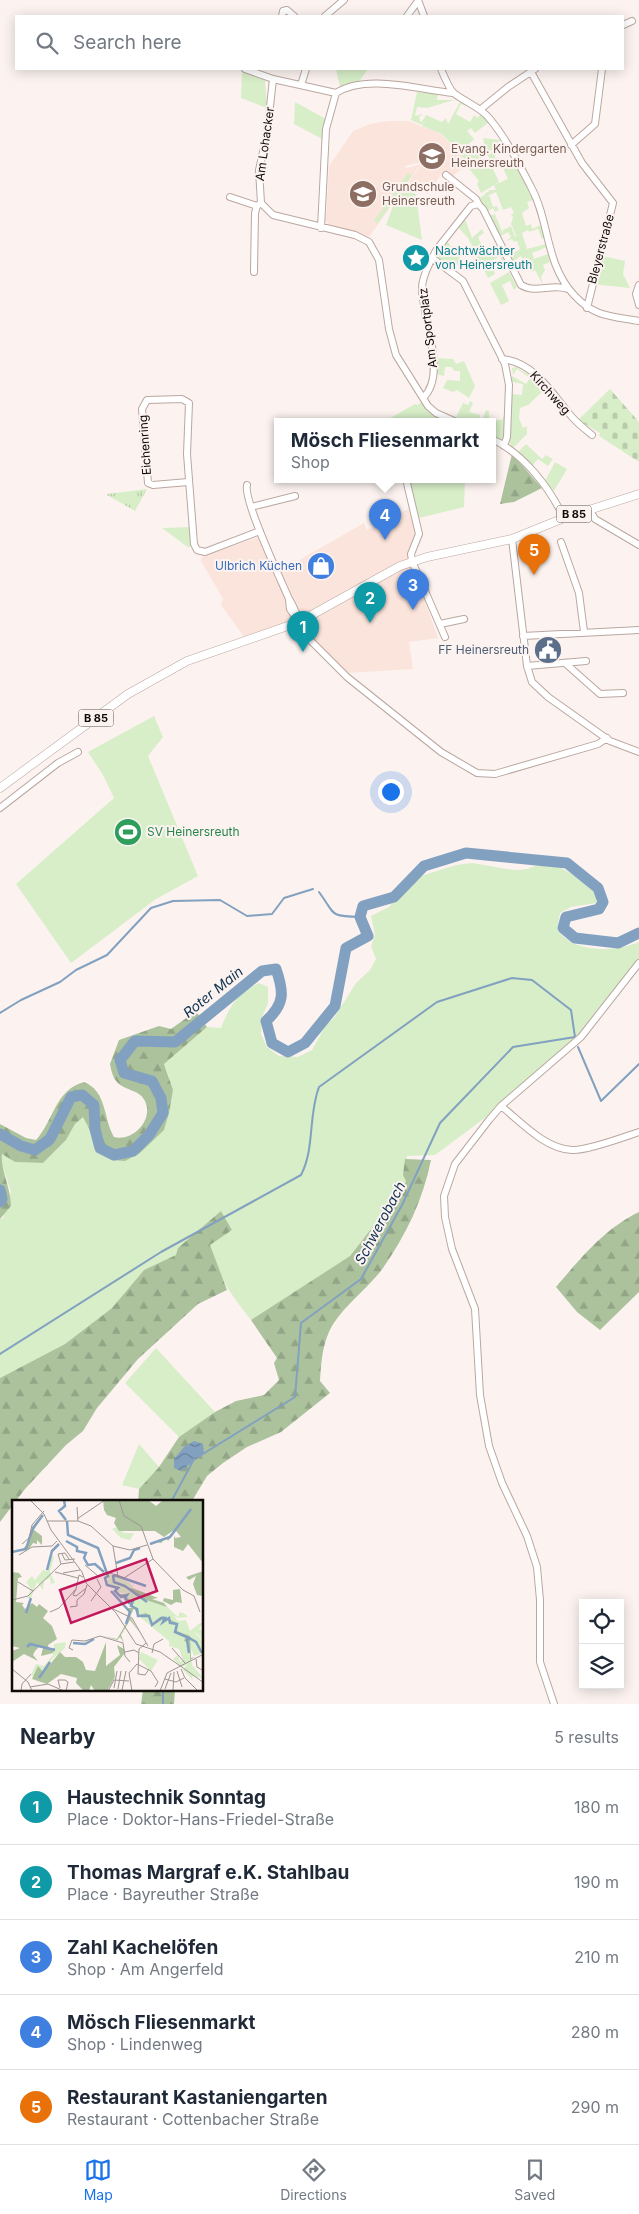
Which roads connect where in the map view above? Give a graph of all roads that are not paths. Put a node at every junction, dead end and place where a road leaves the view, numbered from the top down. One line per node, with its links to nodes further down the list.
1 (344, 0): 5 (street)
2 (418, 0): 6 (street); 7 (street)
3 (282, 15): 4 (street)
4 (293, 15)
5 (326, 15)
6 (408, 15)
7 (424, 15)
8 (632, 21): 9 (street)
9 (624, 25)
10 (249, 70): 15 (street)
11 (306, 70): 16 (street)
12 (441, 70): 18 (street)
13 (533, 70): 19 (street); 20 (street, Bleyerstraße)
14 (602, 70): 20 (street)
15 (273, 79): 16 (street); 23 (street, Am Lohacker)
16 (301, 85): 17 (street)
17 (336, 93): 18 (street); 25 (street)
18 (453, 94): 19 (street)
19 (481, 109): 29 (street)
20 (570, 144): 31 (street, Bleyerstraße)
21 (446, 175): 24 (street)
22 (230, 197): 23 (street)
23 (259, 205): 25 (street); 27 (street, Am Lohacker)
24 (479, 205): 26 (street, Am Sportplatz); 29 (street)
25 (321, 228): 34 (street)
26 (432, 258): 33 (street); 34 (street, Am Sportplatz)
27 (254, 272)
28 (639, 285): 30 (street)
29 (568, 288): 31 (street)
30 (639, 305)
31 (587, 308): 32 (street)
32 (639, 321)
33 (502, 359): 36 (street, Kirchweg); 38 (street)
34 (423, 398): 35 (street)
35 (447, 418)
36 (592, 436)
37 (496, 441): 38 (street)
38 (504, 446): 46 (street)
39 (188, 482): 39 (street, Eichenring); 47 (street, Eichenring)
40 (407, 483): 51 (street)
41 (247, 485): 44 (street)
42 (639, 494): 45 (main road, B 85)
43 (295, 496): 44 (street)
44 (251, 507): 47 (street)
45 (589, 509): 46 (main road, B 85); 50 (street)
46 (564, 518): 48 (main road, B 85)
47 (260, 531): 53 (street)
48 (512, 539): 51 (main road, B 85); 57 (street)
49 (561, 542): 56 (street)
50 (639, 545)
51 (412, 562): 53 (main road, B 85); 54 (street)
52 (464, 619): 54 (street)
53 (299, 622): 63 (street); 66 (main road, B 85)
54 (440, 624): 58 (street)
55 (639, 630): 56 (street)
56 (584, 632): 57 (street)
57 (523, 636): 61 (street)
58 (445, 637)
59 (586, 661): 60 (street)
60 (565, 663): 61 (street); 62 (street)
61 (527, 666): 63 (street)
62 (622, 693)
63 (607, 738): 65 (street)
64 (78, 752): 67 (street)
65 (639, 752)
66 (0, 788)
67 (0, 808)
68 (639, 963): 69 (street)
69 (501, 1106): 70 (street); 71 (street)
70 (639, 1132)
71 (554, 1704)

